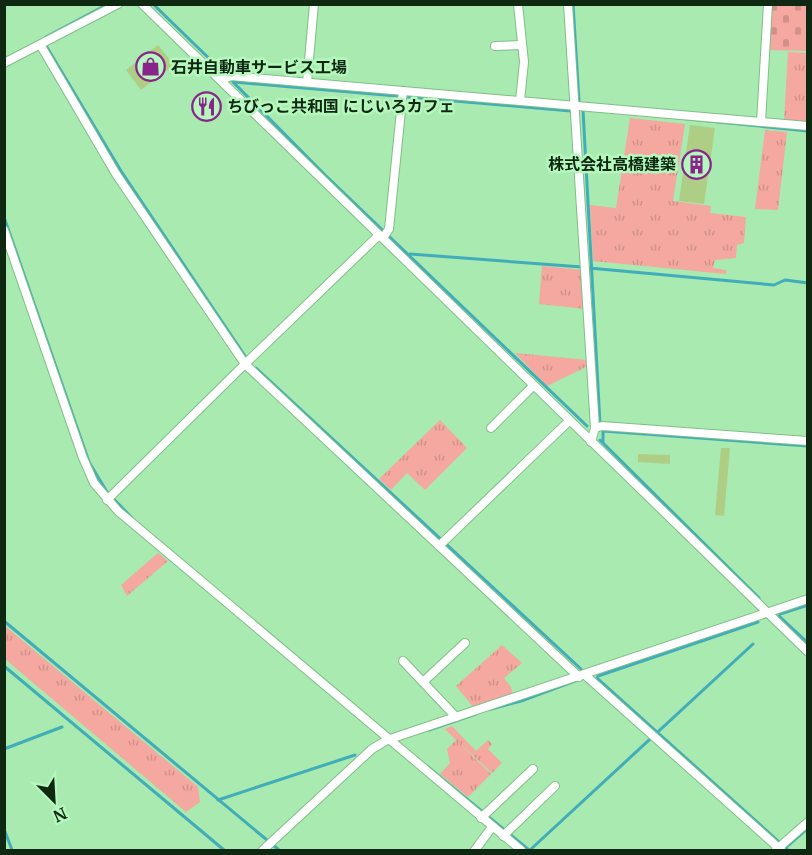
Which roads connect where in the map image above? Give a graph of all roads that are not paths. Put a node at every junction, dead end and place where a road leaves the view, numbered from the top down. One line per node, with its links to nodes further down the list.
1 (118, 4): 7 (street)
2 (142, 4): 11 (street)
3 (314, 4): 12 (street)
4 (518, 4): 8 (street)
5 (568, 4): 15 (street)
6 (768, 4): 16 (street)
7 (43, 44): 10 (street); 20 (street)
8 (522, 45): 9 (street); 14 (street)
9 (495, 46)
10 (4, 63)
11 (221, 80): 12 (street); 19 (street)
12 (308, 82): 13 (street)
13 (403, 91): 14 (street); 19 (street)
14 (520, 101): 15 (street)
15 (576, 106): 16 (street); 23 (street)
16 (761, 122): 17 (street)
17 (807, 126)
18 (4, 230): 27 (street)
19 (381, 236): 20 (street); 21 (street)
20 (245, 364): 27 (street); 28 (street)
21 (533, 386): 22 (street); 24 (street)
22 (569, 421): 26 (street); 28 (street)
23 (599, 427): 25 (street); 26 (street)
24 (491, 428)
25 (807, 441)
26 (591, 442): 30 (street)
27 (109, 497): 37 (street)
28 (442, 543): 34 (street)
29 (807, 599): 30 (street)
30 (765, 613): 32 (street); 34 (street)
31 (465, 643): 35 (street)
32 (807, 652)
33 (403, 661): 35 (street)
34 (582, 676): 36 (street); 45 (street)
35 (423, 682): 36 (street)
36 (456, 717): 37 (street)
37 (387, 740): 40 (street); 44 (street)
38 (533, 769): 40 (street)
39 (555, 786): 43 (street)
40 (481, 818): 42 (street)
41 (807, 822): 45 (street)
42 (492, 827): 43 (street); 46 (street)
43 (503, 836): 47 (street)
44 (268, 846)
45 (780, 848)
46 (475, 850)
47 (520, 850)

